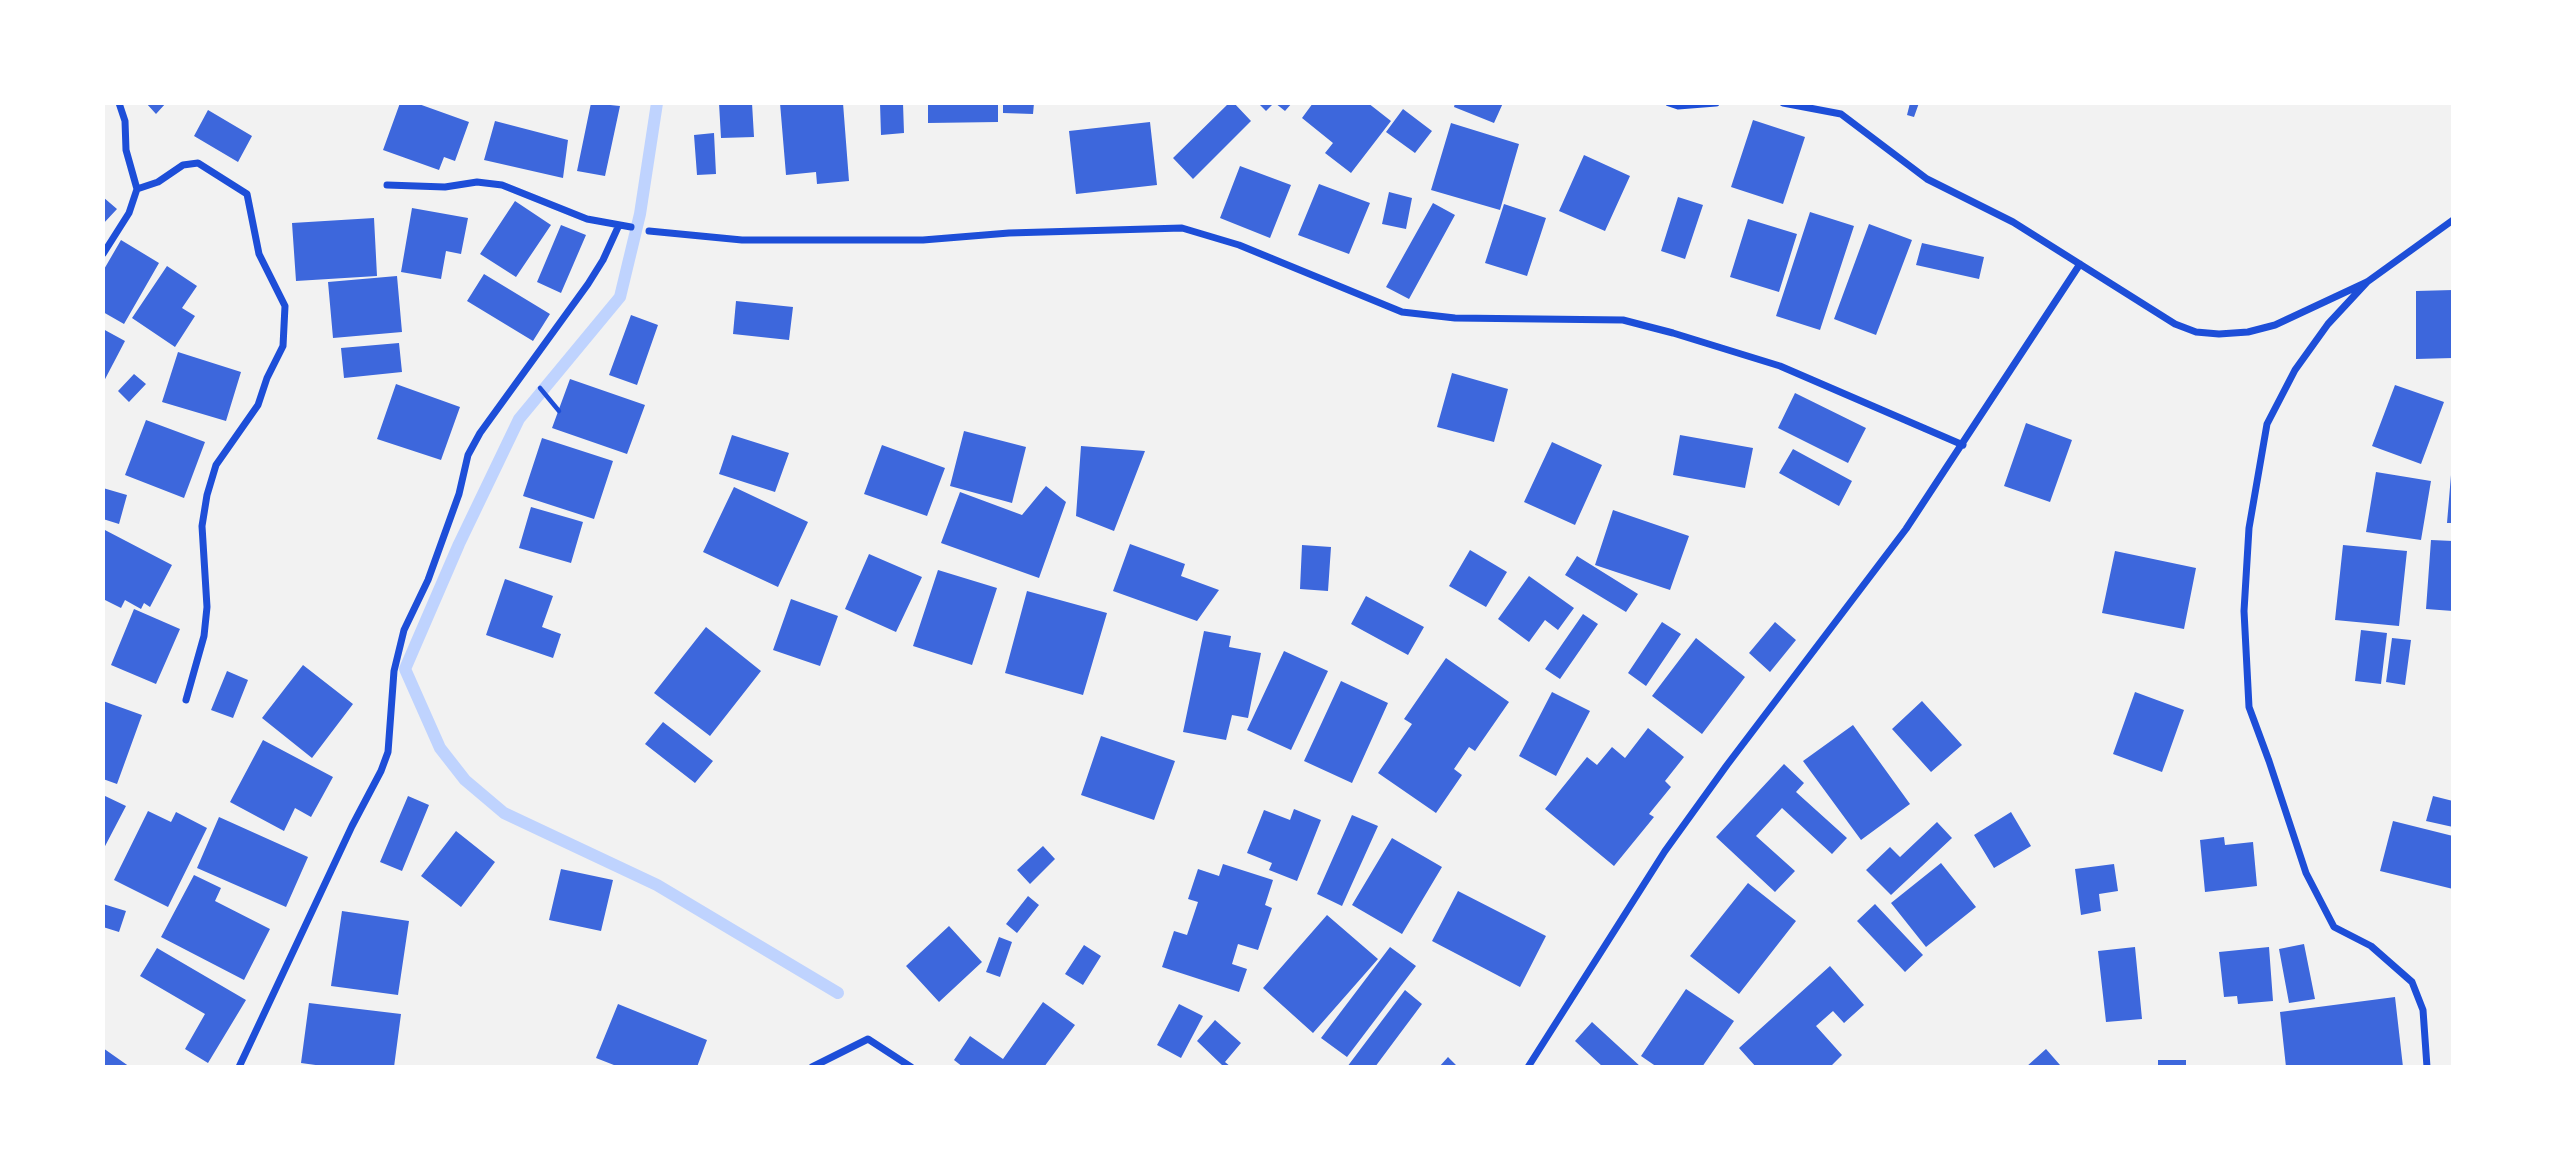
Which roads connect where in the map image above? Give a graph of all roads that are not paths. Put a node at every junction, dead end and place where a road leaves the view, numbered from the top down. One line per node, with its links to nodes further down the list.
1 (119, 103): 6 (street)
2 (1669, 103): 3 (street)
3 (1716, 103)
4 (1783, 103): 12 (street)
5 (387, 185): 8 (street)
6 (137, 190): 11 (street); 15 (street)
7 (2453, 220): 13 (street)
8 (619, 225): 9 (street); 16 (street)
9 (631, 227)
10 (649, 231): 14 (street)
11 (103, 254)
12 (2080, 264): 13 (street); 14 (street)
13 (2367, 282): 20 (street)
14 (1963, 445): 19 (street)
15 (186, 700)
16 (239, 1067)
17 (812, 1067): 18 (street)
18 (911, 1067)
19 (1528, 1067)
20 (2427, 1067)

